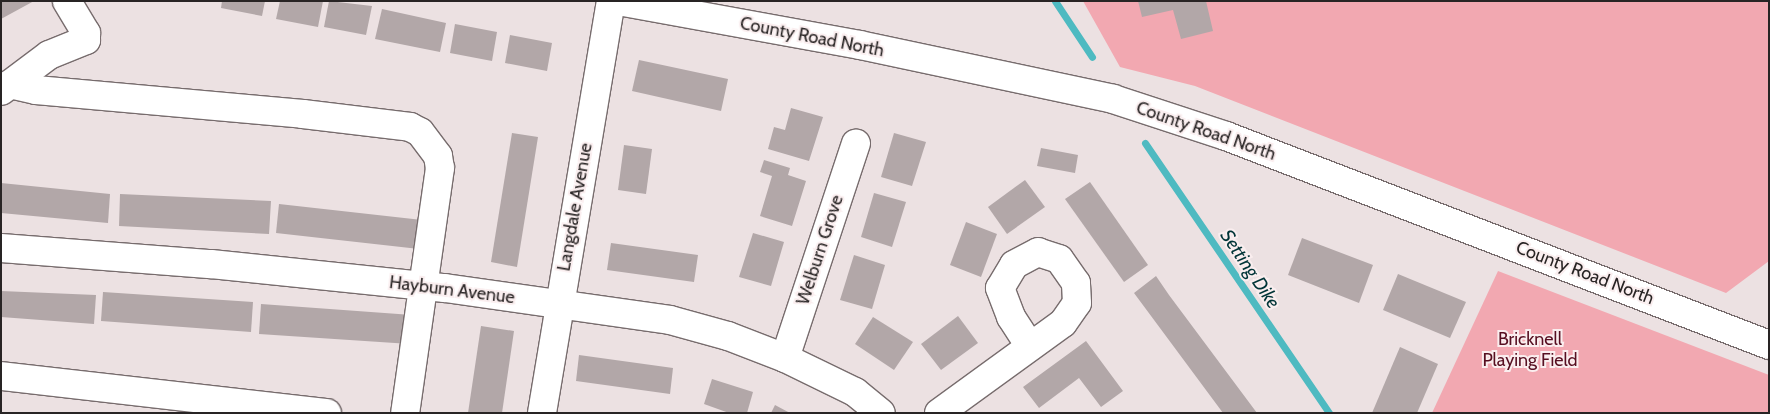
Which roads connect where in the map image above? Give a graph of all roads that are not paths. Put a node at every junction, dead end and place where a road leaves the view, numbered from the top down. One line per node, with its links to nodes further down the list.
1 (67, 1): 4 (street)
2 (611, 1): 8 (street, Langdale Avenue)
3 (618, 1): 9 (street, County Road North)
4 (6, 88): 7 (street)
5 (856, 143): 11 (street, Welburn Grove)
6 (1, 248): 7 (street, Hayburn Avenue)
7 (424, 286): 8 (street, Hayburn Avenue); 14 (street)
8 (558, 303): 11 (street, Hayburn Avenue); 15 (street, Langdale Avenue)
9 (1769, 345)
10 (1030, 346): 17 (street)
11 (785, 358): 16 (street, Hayburn Avenue)
12 (1, 376): 13 (street)
13 (327, 413)
14 (405, 413)
15 (542, 413)
16 (881, 413)
17 (939, 413)

